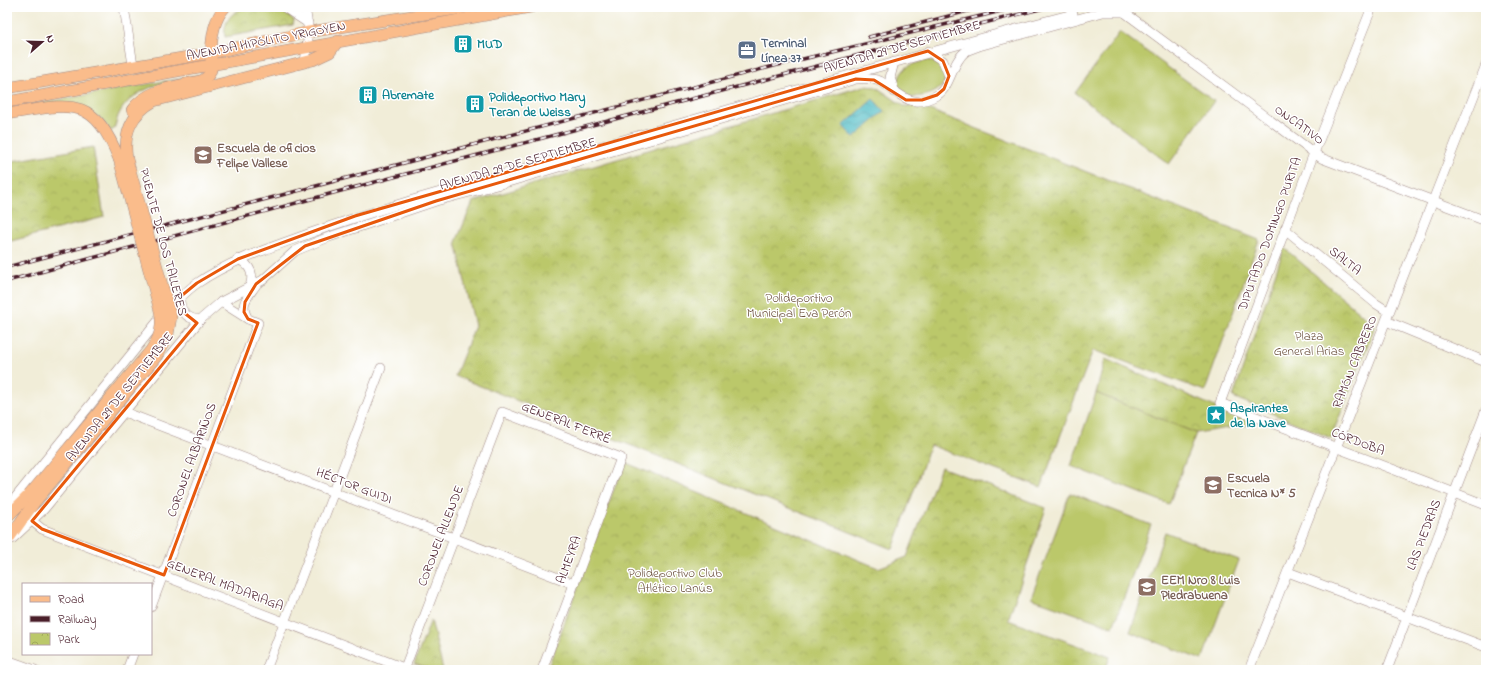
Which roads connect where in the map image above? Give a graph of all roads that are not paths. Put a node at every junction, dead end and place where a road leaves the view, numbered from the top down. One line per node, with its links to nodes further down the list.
1 (124, 7): 18 (street)
2 (225, 7): 14 (main road)
3 (284, 7): 10 (street)
4 (305, 7): 10 (street)
5 (467, 7): 10 (main road, AVENIDA HIPÓLITO YRIGOYEN)
6 (531, 7): 11 (main road, AVENIDA HIPÓLITO YRIGOYEN)
7 (1099, 7): 13 (street, AVENIDA 29 DE SEPTIEMBRE)
8 (1372, 7): 26 (street, DIPUTADO DOMINGO PURITA)
9 (1124, 9): 20 (street, AVENIDA 29 DE SEPTIEMBRE); 26 (street, ONCATIVO)
10 (308, 28): 12 (street); 14 (main road, AVENIDA HIPÓLITO YRIGOYEN)
11 (338, 42): 12 (main road, AVENIDA HIPÓLITO YRIGOYEN); 15 (main road, PUENTE DE LOS TALLERES)
12 (307, 47): 15 (street); 19 (main road, AVENIDA HIPÓLITO YRIGOYEN)
13 (928, 51): 16 (street, AVENIDA 29 DE SEPTIEMBRE); 20 (street)
14 (206, 53): 18 (main road, AVENIDA HIPÓLITO YRIGOYEN); 19 (main road)
15 (305, 62): 21 (main road, PUENTE DE LOS TALLERES)
16 (894, 62): 23 (street); 31 (street, AVENIDA 29 DE SEPTIEMBRE)
17 (1486, 64): 28 (street, RAMÓN CABRERO)
18 (133, 65): 22 (main road, AVENIDA HIPÓLITO YRIGOYEN)
19 (213, 65): 21 (main road); 24 (main road, AVENIDA HIPÓLITO YRIGOYEN)
20 (949, 76): 23 (street, AVENIDA 29 DE SEPTIEMBRE)
21 (204, 83): 27 (main road, PUENTE DE LOS TALLERES); 50 (main road, PUENTE DE LOS TALLERES, bridge)
22 (7, 88)
23 (896, 94): 32 (street, AVENIDA 29 DE SEPTIEMBRE)
24 (7, 102)
25 (7, 114): 27 (main road, PUENTE DE LOS TALLERES)
26 (1314, 153): 28 (street, ONCATIVO); 30 (street, DIPUTADO DOMINGO PURITA)
27 (119, 159): 50 (main road, PUENTE DE LOS TALLERES, bridge)
28 (1433, 200): 29 (street, ONCATIVO); 35 (street, RAMÓN CABRERO)
29 (1486, 221)
30 (1285, 229): 35 (street, SALTA); 41 (street, DIPUTADO DOMINGO PURITA)
31 (238, 259): 32 (street); 33 (street, AVENIDA 29 DE SEPTIEMBRE)
32 (253, 286): 34 (street, AVENIDA 29 DE SEPTIEMBRE); 36 (street)
33 (180, 297): 37 (street); 52 (street, AVENIDA 29 DE SEPTIEMBRE)
34 (221, 302): 36 (street); 37 (street, AVENIDA 29 DE SEPTIEMBRE)
35 (1389, 312): 38 (street, RAMÓN CABRERO)
36 (248, 319): 45 (street, CORONEL ALBARIÑOS)
37 (200, 320): 43 (street, AVENIDA 29 DE SEPTIEMBRE)
38 (1386, 321): 39 (street); 46 (street, RAMÓN CABRERO)
39 (1486, 362)
40 (381, 368): 48 (street)
41 (1220, 403): 46 (street, CÓRDOBA)
42 (1486, 410): 49 (street, LAS PIEDRAS)
43 (124, 412): 45 (street, HÉCTOR GUIDI); 54 (street, AVENIDA 29 DE SEPTIEMBRE)
44 (502, 412): 47 (street, GENERAL FERRÉ); 55 (street, CORONEL ALLENDE)
45 (211, 445): 48 (street, HÉCTOR GUIDI); 58 (street, CORONEL ALBARIÑOS)
46 (1335, 447): 49 (street, CÓRDOBA); 57 (street, RAMÓN CABRERO)
47 (621, 458): 59 (street, ALMEYRA)
48 (333, 492): 55 (street, HÉCTOR GUIDI); 62 (street)
49 (1454, 493): 51 (street, CÓRDOBA); 61 (street, LAS PIEDRAS)
50 (32, 499): 53 (main road, PUENTE DE LOS TALLERES); 56 (main road, PUENTE DE LOS TALLERES)
51 (1486, 505)
52 (7, 508)
53 (7, 517)
54 (32, 520): 56 (street, AVENIDA 29 DE SEPTIEMBRE); 58 (street, GENERAL MADARIAGA)
55 (454, 538): 59 (street, HÉCTOR GUIDI); 66 (street, CORONEL ALLENDE)
56 (7, 543)
57 (1288, 572): 61 (street); 71 (street, RAMÓN CABRERO)
58 (164, 575): 60 (street, CORONEL ALBARIÑOS); 62 (street, GENERAL MADARIAGA)
59 (574, 584): 70 (street, ALMEYRA)
60 (152, 605)
61 (1407, 617): 63 (street); 72 (street, LAS PIEDRAS)
62 (284, 621): 66 (street, GENERAL MADARIAGA); 69 (street)
63 (1486, 647)
64 (133, 655): 68 (street)
65 (7, 660): 67 (street)
66 (406, 669)
67 (35, 670)
68 (127, 670)
69 (266, 670)
70 (542, 670)
71 (1249, 670)
72 (1387, 670)

